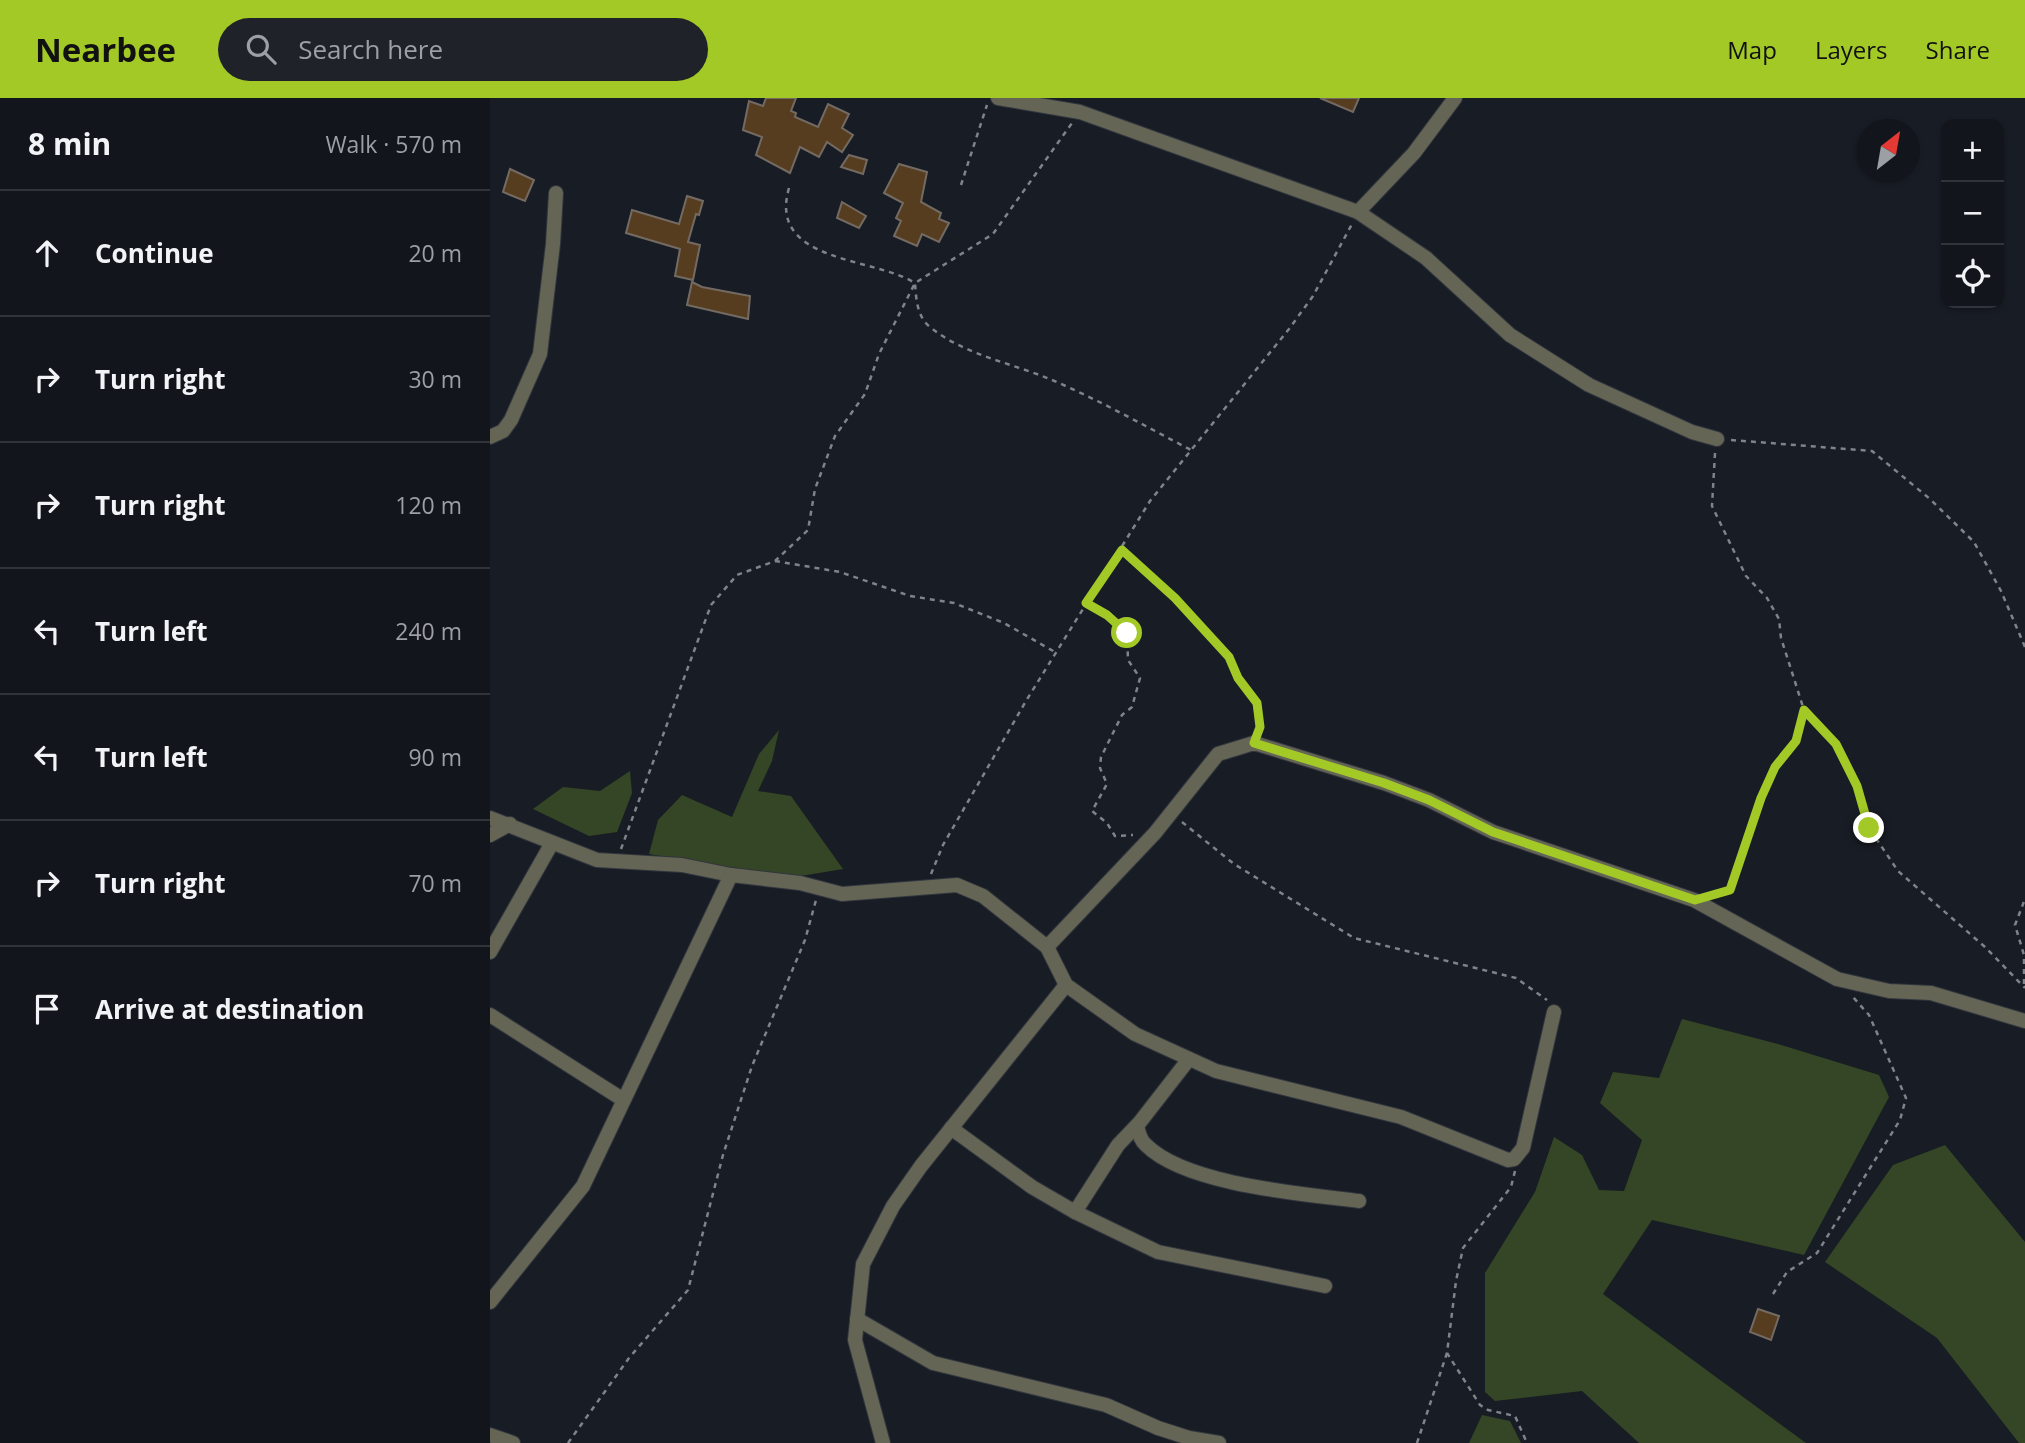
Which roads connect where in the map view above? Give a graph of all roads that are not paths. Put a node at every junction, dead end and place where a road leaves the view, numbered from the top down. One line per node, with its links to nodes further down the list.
1 (998, 98): 4 (street)
2 (1455, 98): 4 (street)
3 (556, 193): 5 (street)
4 (1359, 212): 6 (street)
5 (490, 437)
6 (1717, 439)
7 (490, 818): 8 (street)
8 (510, 824): 9 (street); 10 (street)
9 (490, 835)
10 (552, 843): 11 (street); 13 (street)
11 (731, 876): 12 (street); 19 (street)
12 (1047, 947): 14 (street); 17 (street)
13 (490, 952)
14 (1066, 985): 18 (street); 21 (street)
15 (1554, 1012): 18 (street)
16 (490, 1015): 19 (street)
17 (2025, 1021)
18 (1189, 1059): 20 (street)
19 (622, 1099): 25 (street)
20 (1137, 1126): 22 (street); 23 (street)
21 (951, 1128): 23 (street); 26 (street)
22 (1359, 1201)
23 (1074, 1212): 24 (street)
24 (1325, 1286)
25 (490, 1302)
26 (857, 1319): 29 (street); 30 (street)
27 (490, 1435): 28 (street)
28 (513, 1443)
29 (883, 1443)
30 (1219, 1443)

